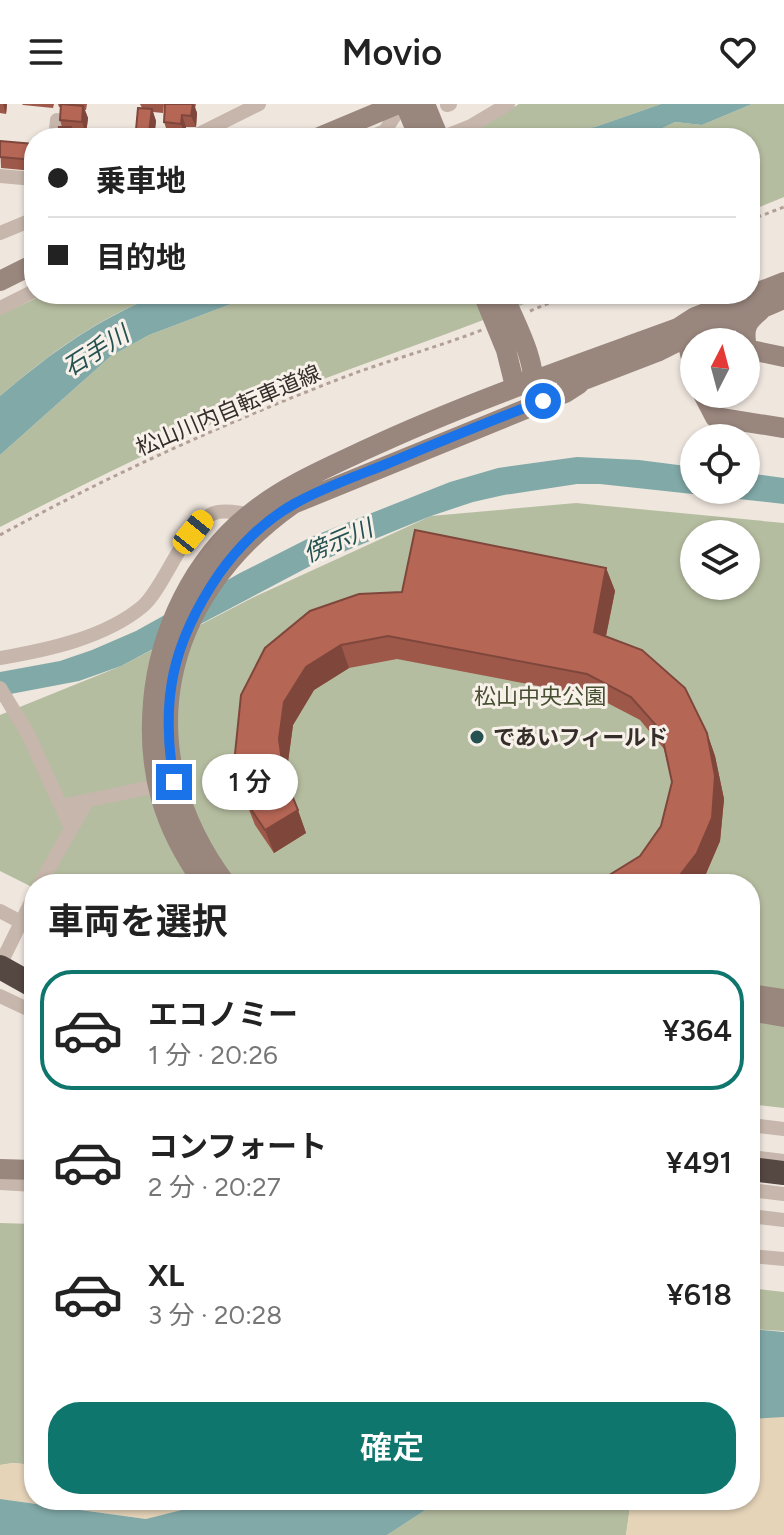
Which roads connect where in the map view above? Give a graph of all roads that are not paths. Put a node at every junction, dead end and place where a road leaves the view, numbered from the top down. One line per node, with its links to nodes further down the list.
1 (259, 104): 4 (street)
2 (402, 104): 8 (street); 9 (street); 10 (street)
3 (508, 104): 10 (street)
4 (242, 108): 7 (street)
5 (57, 120): 6 (street)
6 (56, 128)
7 (208, 128)
8 (342, 128)
9 (387, 128)
10 (428, 128)
11 (0, 176): 12 (street)
12 (24, 178)
13 (24, 223): 14 (street)
14 (0, 233)
15 (24, 269): 16 (street)
16 (1, 279)
17 (784, 282): 18 (street)
18 (760, 294)
19 (24, 296): 23 (street)
20 (784, 299): 24 (street)
21 (740, 304): 25 (street)
22 (502, 307): 30 (street); 36 (street)
23 (0, 308)
24 (763, 308): 26 (street); 27 (street)
25 (693, 328)
26 (694, 328)
27 (745, 328)
28 (680, 333): 35 (street)
29 (680, 336): 32 (street)
30 (506, 350): 36 (street); 37 (street)
31 (760, 350): 34 (street)
32 (657, 352): 33 (street); 35 (street)
33 (680, 356)
34 (784, 357)
35 (571, 377): 36 (street); 36 (street); 39 (street)
36 (530, 379): 37 (street); 39 (street)
37 (482, 399): 41 (street)
38 (710, 408): 40 (street)
39 (520, 410): 43 (street)
40 (784, 428)
41 (249, 514): 42 (street); 43 (street)
42 (0, 658)
43 (164, 679): 45 (street)
44 (3, 694): 47 (street)
45 (165, 784): 46 (street); 50 (street); 51 (street)
46 (87, 801): 47 (street); 48 (street)
47 (61, 806): 48 (street)
48 (71, 828): 49 (street)
49 (46, 874)
50 (197, 874)
51 (219, 874)
52 (0, 911): 54 (street, bridge)
53 (24, 917): 55 (street)
54 (24, 924)
55 (0, 966): 56 (highway)
56 (24, 980)
57 (760, 995): 59 (street)
58 (0, 996): 60 (street)
59 (784, 999)
60 (24, 1007)
61 (760, 1013): 62 (street)
62 (784, 1017)
63 (760, 1126): 64 (street)
64 (784, 1129)
65 (760, 1158): 66 (street)
66 (784, 1161)
67 (0, 1169): 68 (street)
68 (24, 1170)
69 (760, 1170): 70 (highway)
70 (784, 1173)
71 (0, 1183): 72 (street)
72 (24, 1184)
73 (760, 1191): 74 (street)
74 (784, 1194)
75 (760, 1217): 76 (street)
76 (784, 1220)
77 (760, 1257): 78 (street)
78 (784, 1259)

